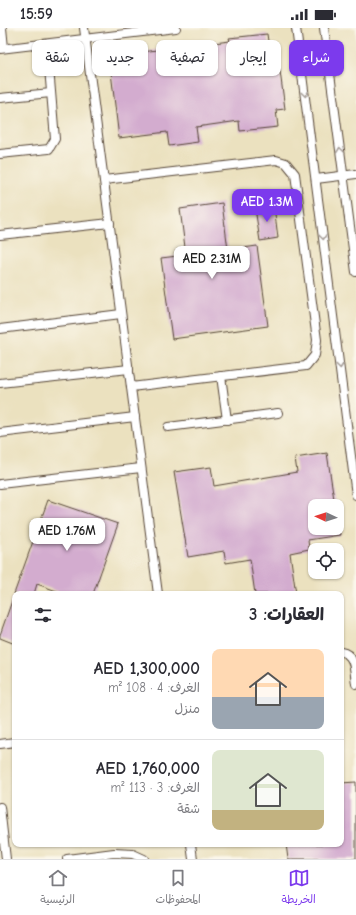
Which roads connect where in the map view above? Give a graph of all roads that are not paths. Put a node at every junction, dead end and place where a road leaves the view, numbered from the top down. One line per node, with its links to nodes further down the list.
1 (2, 28): 9 (lane)
2 (84, 28): 6 (lane)
3 (176, 28): 6 (lane)
4 (296, 28): 16 (lane, one-way to 16)
5 (324, 28): 15 (lane, one-way to 5)
6 (86, 39): 7 (lane); 17 (lane)
7 (78, 40)
8 (32, 45): 9 (lane)
9 (2, 48)
10 (50, 76): 11 (lane)
11 (51, 93): 12 (lane); 13 (lane)
12 (0, 98)
13 (0, 154)
14 (356, 174): 15 (lane)
15 (344, 176): 16 (lane); 20 (lane)
16 (316, 179): 34 (lane, one-way to 34)
17 (104, 180): 18 (lane); 24 (lane)
18 (110, 223): 19 (lane); 21 (lane)
19 (0, 236)
20 (356, 272)
21 (121, 314): 22 (lane); 23 (lane)
22 (0, 329)
23 (129, 369): 25 (lane); 26 (lane)
24 (221, 376): 26 (lane); 29 (lane)
25 (0, 383)
26 (131, 387): 28 (lane)
27 (278, 413): 29 (lane)
28 (135, 416): 31 (lane); 32 (lane)
29 (227, 420): 30 (lane)
30 (168, 427)
31 (0, 433)
32 (141, 468): 33 (lane); 35 (lane)
33 (0, 484)
34 (356, 495)
35 (158, 591)
36 (344, 653): 37 (lane)
37 (356, 684)
38 (12, 742): 39 (lane)
39 (0, 744)
40 (0, 807): 42 (lane)
41 (191, 847): 45 (lane)
42 (6, 859)
43 (67, 859): 44 (lane)
44 (144, 859)
45 (193, 859)

